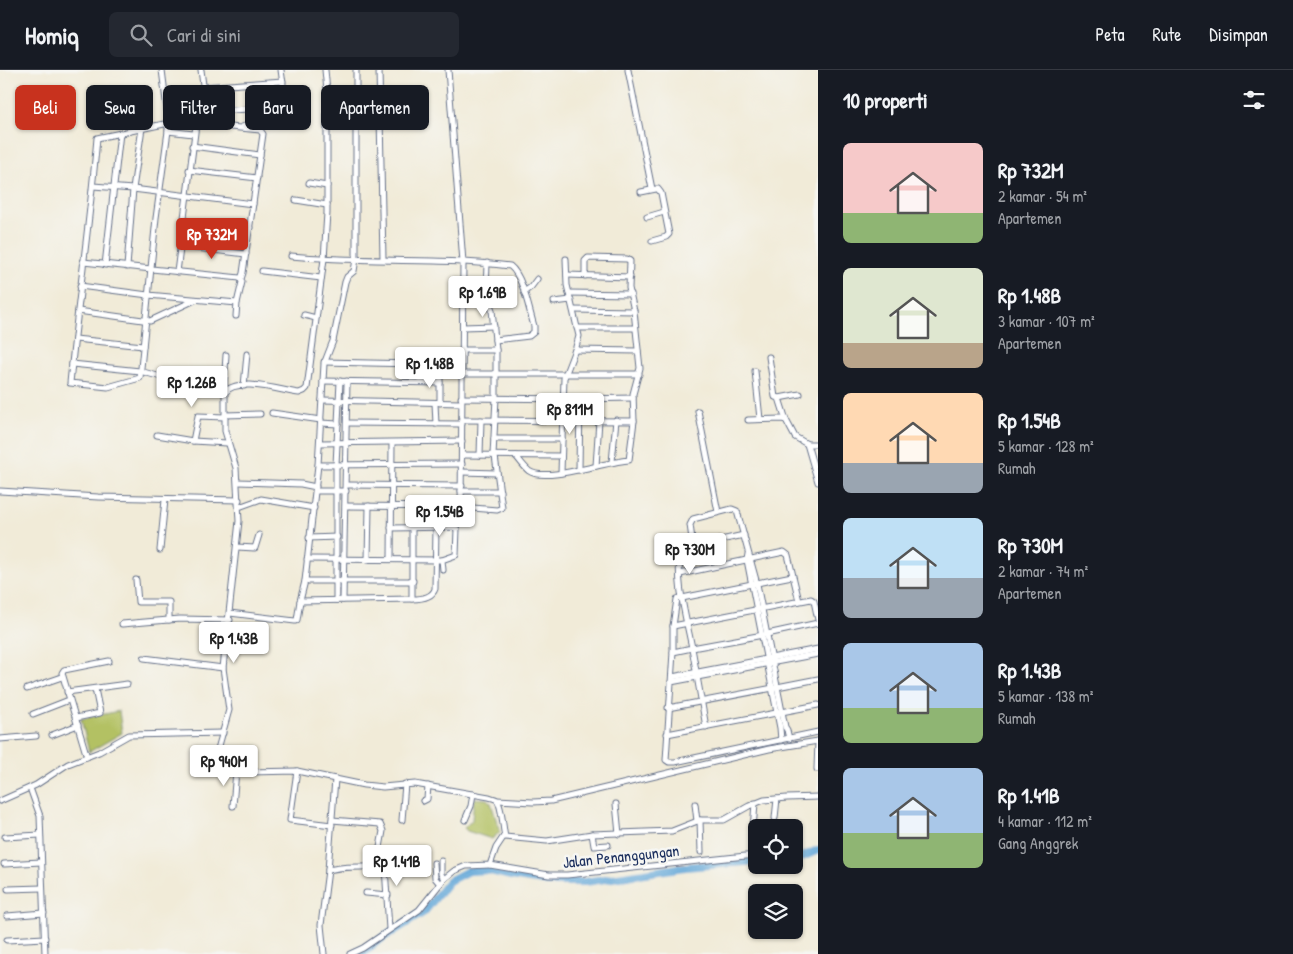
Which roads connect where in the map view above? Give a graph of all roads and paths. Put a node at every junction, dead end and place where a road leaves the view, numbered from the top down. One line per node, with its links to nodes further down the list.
1 (162, 70): 10 (street)
2 (201, 70): 11 (street)
3 (282, 70): 9 (street)
4 (325, 70): 13 (street)
5 (356, 70): 14 (street)
6 (379, 70): 53 (street)
7 (449, 70): 55 (street)
8 (628, 70): 35 (street)
9 (283, 81): 12 (street); 15 (street)
10 (164, 85)
11 (203, 85)
12 (230, 85)
13 (326, 85)
14 (356, 85)
15 (235, 110)
16 (245, 126): 17 (street)
17 (239, 128): 23 (street); 25 (street)
18 (133, 130): 24 (street)
19 (142, 130): 34 (street)
20 (327, 130): 32 (street)
21 (357, 130): 51 (street)
22 (168, 131): 25 (street); 37 (street)
23 (262, 132): 27 (street)
24 (120, 133): 31 (street); 33 (street)
25 (193, 134): 26 (street)
26 (192, 146): 27 (street); 28 (street)
27 (260, 155): 29 (street)
28 (189, 170): 29 (street); 38 (street)
29 (257, 178): 40 (street)
30 (309, 184): 32 (street)
31 (93, 186): 33 (street); 54 (street)
32 (327, 186): 41 (street)
33 (114, 188): 34 (street); 57 (street)
34 (133, 189): 37 (street); 58 (street)
35 (652, 189): 36 (street); 42 (street)
36 (641, 192)
37 (160, 193): 38 (street); 59 (street)
38 (186, 196): 40 (street); 44 (street)
39 (296, 200): 41 (street)
40 (253, 204): 45 (street)
41 (327, 205): 50 (street)
42 (664, 212): 43 (street); 46 (street)
43 (648, 216)
44 (183, 222): 45 (street); 47 (street)
45 (250, 228): 48 (street)
46 (652, 241)
47 (180, 246): 48 (street); 61 (street)
48 (246, 254): 66 (street)
49 (291, 256): 50 (street)
50 (324, 259): 51 (street); 65 (street)
51 (356, 259): 53 (street); 98 (street)
52 (566, 259): 62 (street)
53 (383, 260): 55 (street)
54 (83, 262): 57 (street); 68 (street)
55 (463, 262): 56 (street); 85 (street)
56 (487, 263): 69 (street); 84 (street)
57 (105, 265): 58 (street)
58 (126, 267): 59 (street)
59 (151, 269): 61 (street); 72 (street)
60 (262, 271): 65 (street)
61 (177, 272): 66 (street)
62 (566, 276): 63 (street); 70 (street)
63 (585, 276): 64 (street); 64 (street)
64 (630, 276): 71 (street)
65 (321, 278): 82 (street)
66 (241, 279): 76 (street)
67 (537, 279): 69 (street)
68 (80, 286): 72 (street); 79 (street)
69 (524, 292): 89 (street)
70 (569, 293): 71 (street); 74 (street)
71 (630, 294): 78 (street)
72 (148, 295): 73 (street); 83 (street)
73 (195, 300): 76 (street); 83 (street)
74 (571, 300): 75 (street); 77 (street)
75 (554, 302)
76 (238, 303): 80 (street)
77 (574, 310): 78 (street); 86 (street)
78 (634, 310): 87 (street)
79 (78, 311): 83 (street); 88 (street)
80 (236, 316)
81 (304, 316): 82 (street)
82 (316, 318): 112 (street)
83 (146, 320): 90 (street)
84 (494, 326): 85 (street); 89 (street)
85 (463, 327): 91 (street)
86 (578, 328): 87 (street); 93 (street)
87 (636, 328): 94 (street)
88 (75, 339): 90 (street); 99 (street)
89 (495, 340): 92 (street)
90 (143, 346): 102 (street)
91 (462, 350): 92 (street); 100 (street)
92 (496, 350): 104 (street)
93 (575, 350): 94 (street); 107 (street)
94 (638, 351): 105 (street)
95 (247, 354): 112 (street)
96 (226, 355): 113 (street)
97 (769, 357): 117 (street)
98 (324, 362): 100 (street); 108 (street)
99 (72, 364): 102 (street); 102 (street)
100 (461, 366): 103 (street)
101 (755, 371): 129 (street)
102 (140, 372): 113 (street)
103 (461, 374): 104 (street); 122 (street)
104 (496, 374): 107 (street); 115 (street)
105 (639, 374): 107 (street); 116 (street)
106 (440, 375): 111 (street)
107 (565, 375): 118 (street)
108 (323, 381): 109 (street); 119 (street)
109 (340, 381): 110 (street); 121 (street)
110 (347, 381): 111 (street); 123 (street)
111 (440, 383): 124 (street)
112 (244, 386): 113 (street)
113 (225, 388): 128 (street)
114 (800, 394): 117 (street)
115 (496, 398): 118 (street); 122 (street); 131 (street)
116 (633, 398): 120 (street); 138 (street)
117 (779, 398): 137 (street)
118 (563, 399): 120 (street); 132 (street)
119 (322, 400): 121 (street); 139 (street)
120 (580, 400): 133 (street)
121 (339, 401): 123 (street); 142 (street)
122 (461, 401): 124 (street); 140 (street)
123 (347, 402): 124 (street); 141 (street)
124 (438, 403): 143 (street)
125 (698, 411): 189 (street)
126 (272, 413): 139 (street)
127 (260, 414): 128 (street)
128 (225, 416): 146 (street); 149 (street)
129 (760, 419): 136 (street); 137 (street)
130 (481, 420): 131 (street); 140 (street); 157 (street)
131 (495, 420): 132 (street); 147 (street)
132 (562, 420): 133 (street); 145 (street)
133 (580, 420): 134 (street); 168 (street)
134 (599, 420): 135 (street); 167 (street)
135 (616, 420): 138 (street); 161 (street)
136 (748, 420)
137 (786, 420): 154 (street)
138 (634, 421): 161 (street)
139 (321, 422): 142 (street); 150 (street)
140 (462, 422): 143 (street); 148 (street)
141 (346, 423): 143 (street); 153 (street)
142 (338, 424): 152 (street)
143 (436, 424)
144 (157, 435): 146 (street)
145 (562, 439): 147 (street); 160 (street)
146 (193, 440): 149 (street)
147 (494, 440): 158 (street)
148 (462, 441): 151 (street); 156 (street)
149 (227, 443): 172 (street)
150 (320, 443): 152 (street); 166 (street)
151 (392, 443): 153 (street); 164 (street)
152 (337, 444): 153 (street); 162 (street)
153 (345, 444): 163 (street)
154 (807, 444): 155 (street); 173 (street)
155 (818, 444)
156 (462, 455): 157 (street); 165 (street)
157 (480, 455): 158 (street)
158 (494, 456): 159 (street); 170 (street)
159 (516, 456): 160 (street); 171 (street)
160 (561, 456): 171 (street)
161 (612, 462): 167 (street)
162 (336, 464): 163 (street); 166 (street); 179 (street)
163 (346, 464): 164 (street); 175 (street)
164 (392, 464): 165 (street); 174 (street)
165 (462, 464): 169 (street)
166 (318, 465): 177 (street)
167 (596, 466): 168 (street)
168 (579, 470): 171 (street)
169 (462, 472): 170 (street); 176 (street)
170 (497, 473): 180 (street)
171 (561, 473)
172 (238, 482): 177 (street); 182 (street)
173 (818, 482)
174 (392, 486): 175 (street); 176 (street); 185 (street)
175 (346, 488): 179 (street); 183 (street)
176 (461, 488): 180 (street); 187 (street)
177 (316, 489): 179 (street); 188 (street)
178 (0, 491): 181 (street)
179 (336, 491): 195 (street)
180 (500, 491): 187 (street)
181 (165, 500): 182 (street); 199 (street)
182 (239, 500): 186 (street)
183 (346, 506): 184 (street); 202 (street)
184 (369, 506): 185 (street); 204 (street)
185 (391, 506): 187 (street); 191 (street)
186 (239, 507): 188 (street); 198 (street)
187 (461, 507)
188 (314, 508): 196 (street)
189 (718, 512): 194 (street); 197 (street)
190 (436, 527): 192 (street); 206 (street); 207 (street)
191 (391, 528): 192 (street); 203 (street)
192 (412, 528): 205 (street)
193 (259, 535): 198 (street)
194 (744, 535): 197 (street); 208 (street)
195 (337, 537): 196 (street); 201 (street)
196 (309, 538): 200 (street)
197 (693, 546): 210 (street)
198 (237, 547): 225 (street)
199 (160, 550)
200 (307, 559): 201 (street); 215 (street)
201 (337, 559): 202 (street); 213 (street)
202 (344, 559): 204 (street); 214 (street)
203 (391, 559): 204 (street); 205 (street)
204 (368, 560)
205 (413, 560): 206 (street); 216 (street)
206 (436, 560): 207 (street); 219 (street)
207 (442, 560): 209 (street)
208 (749, 560): 210 (street); 211 (street); 217 (street)
209 (443, 570)
210 (680, 574): 218 (street)
211 (792, 576): 217 (street); 222 (street)
212 (136, 580): 226 (street)
213 (336, 580): 214 (street); 215 (street); 220 (street)
214 (344, 580): 216 (street); 221 (street)
215 (305, 581): 223 (street)
216 (413, 581): 219 (street)
217 (755, 584): 218 (street); 224 (street)
218 (682, 597): 229 (street); 231 (street)
219 (412, 599): 221 (street)
220 (336, 600): 221 (street); 223 (street)
221 (343, 600)
222 (799, 601): 224 (street); 228 (street)
223 (299, 604): 225 (street)
224 (760, 610): 229 (street); 232 (street)
225 (230, 613): 227 (street)
226 (170, 620): 227 (street); 230 (street)
227 (230, 620): 240 (street)
228 (818, 622): 232 (street)
229 (687, 623): 231 (street); 233 (street)
230 (122, 624)
231 (673, 626): 235 (street)
232 (765, 634): 233 (street); 239 (street)
233 (692, 648): 235 (street); 241 (street)
234 (818, 649): 239 (street)
235 (673, 652): 244 (street)
236 (818, 654): 239 (street)
237 (144, 658): 240 (street)
238 (110, 661): 242 (street)
239 (770, 661): 241 (street); 246 (street)
240 (223, 668): 261 (street)
241 (696, 675): 244 (street); 251 (street)
242 (62, 677): 247 (street); 249 (street)
243 (818, 679): 246 (street)
244 (671, 680): 253 (street)
245 (127, 684): 248 (street)
246 (775, 688): 251 (street); 254 (street)
247 (26, 689)
248 (95, 689): 249 (street); 256 (street)
249 (67, 692): 250 (street)
250 (69, 700): 255 (street); 256 (street)
251 (702, 702): 253 (street); 258 (street)
252 (818, 706): 254 (street)
253 (668, 708): 262 (street)
254 (780, 713): 258 (street); 259 (street)
255 (33, 714)
256 (76, 718): 257 (street)
257 (78, 725): 264 (street); 269 (street)
258 (706, 727): 262 (street)
259 (783, 728): 266 (street); 267 (street)
260 (818, 732): 266 (street)
261 (223, 733): 269 (street); 271 (street)
262 (667, 734): 267 (street)
263 (36, 736): 265 (street)
264 (52, 736)
265 (0, 739)
266 (789, 739): 267 (street)
267 (781, 740)
268 (818, 741): 270 (street); 280 (street)
269 (86, 757): 276 (street)
270 (817, 769)
271 (236, 771): 272 (street); 286 (street)
272 (297, 771): 273 (street); 292 (street)
273 (335, 779): 274 (street); 292 (street)
274 (405, 784): 275 (street); 289 (street)
275 (428, 786): 277 (street); 282 (street)
276 (30, 788): 281 (street); 295 (street)
277 (473, 794): 280 (street); 290 (street)
278 (818, 797): 279 (street)
279 (777, 799): 283 (street); 287 (street)
280 (496, 800): 296 (street)
281 (0, 801)
282 (423, 801)
283 (755, 803): 288 (street); 291 (street)
284 (616, 804): 294 (street)
285 (695, 804): 291 (street)
286 (233, 806)
287 (775, 818)
288 (754, 819)
289 (402, 820)
290 (465, 820)
291 (698, 820): 294 (street); 299 (street)
292 (332, 823): 305 (street); 307 (street)
293 (592, 834): 294 (street); 296 (street); 298 (street)
294 (619, 834)
295 (40, 835): 297 (street); 302 (street)
296 (504, 836): 306 (street)
297 (5, 837)
298 (608, 845)
299 (701, 852)
300 (748, 856): 306 (street, Jalan Penanggungan)
301 (441, 861): 308 (street)
302 (41, 862): 304 (street); 309 (street)
303 (434, 863): 308 (street)
304 (4, 864)
305 (377, 864): 307 (street); 312 (street)
306 (490, 865): 308 (street, Jalan Penanggungan)
307 (328, 870): 319 (street)
308 (442, 882): 315 (street)
309 (42, 888): 310 (street); 313 (street)
310 (8, 889)
311 (366, 893): 312 (street)
312 (388, 895): 315 (street)
313 (44, 913): 314 (street); 316 (street)
314 (7, 916)
315 (389, 929): 320 (street)
316 (45, 938): 317 (street); 318 (street)
317 (7, 940)
318 (45, 954)
319 (324, 954)
320 (350, 954)

